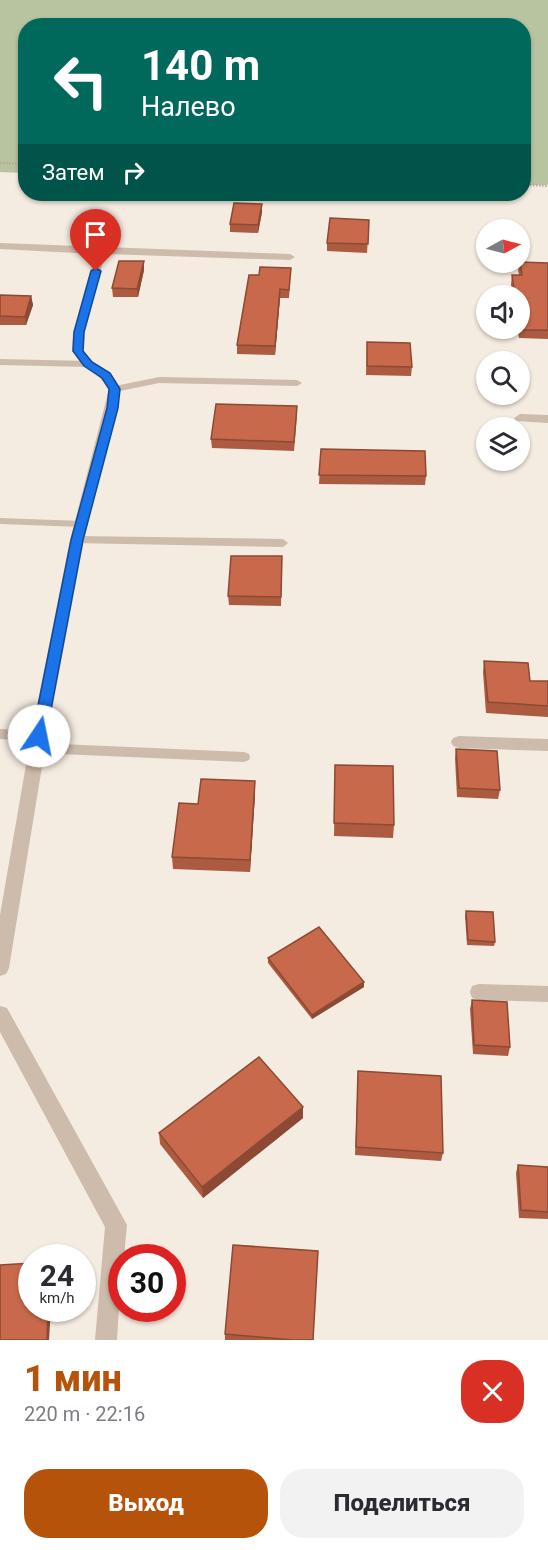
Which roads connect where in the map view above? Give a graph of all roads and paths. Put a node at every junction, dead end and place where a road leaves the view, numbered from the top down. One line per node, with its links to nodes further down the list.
1 (0, 163): 2 (path)
2 (18, 164)
3 (531, 185): 4 (path)
4 (548, 186)
5 (0, 246): 6 (street)
6 (102, 250): 7 (street); 9 (street)
7 (290, 257)
8 (0, 362): 9 (lane)
9 (88, 364): 11 (street)
10 (297, 383): 11 (lane)
11 (115, 389): 15 (street)
12 (530, 418): 13 (street)
13 (548, 418)
14 (0, 521): 15 (lane)
15 (82, 524): 16 (street)
16 (77, 540): 17 (lane); 19 (street)
17 (284, 543)
18 (0, 734): 19 (lane)
19 (38, 742): 22 (lane); 23 (street)
20 (459, 742): 21 (street)
21 (548, 744)
22 (244, 757)
23 (0, 969)
24 (479, 993): 25 (street)
25 (548, 994)
26 (0, 1014): 27 (street)
27 (106, 1340)

